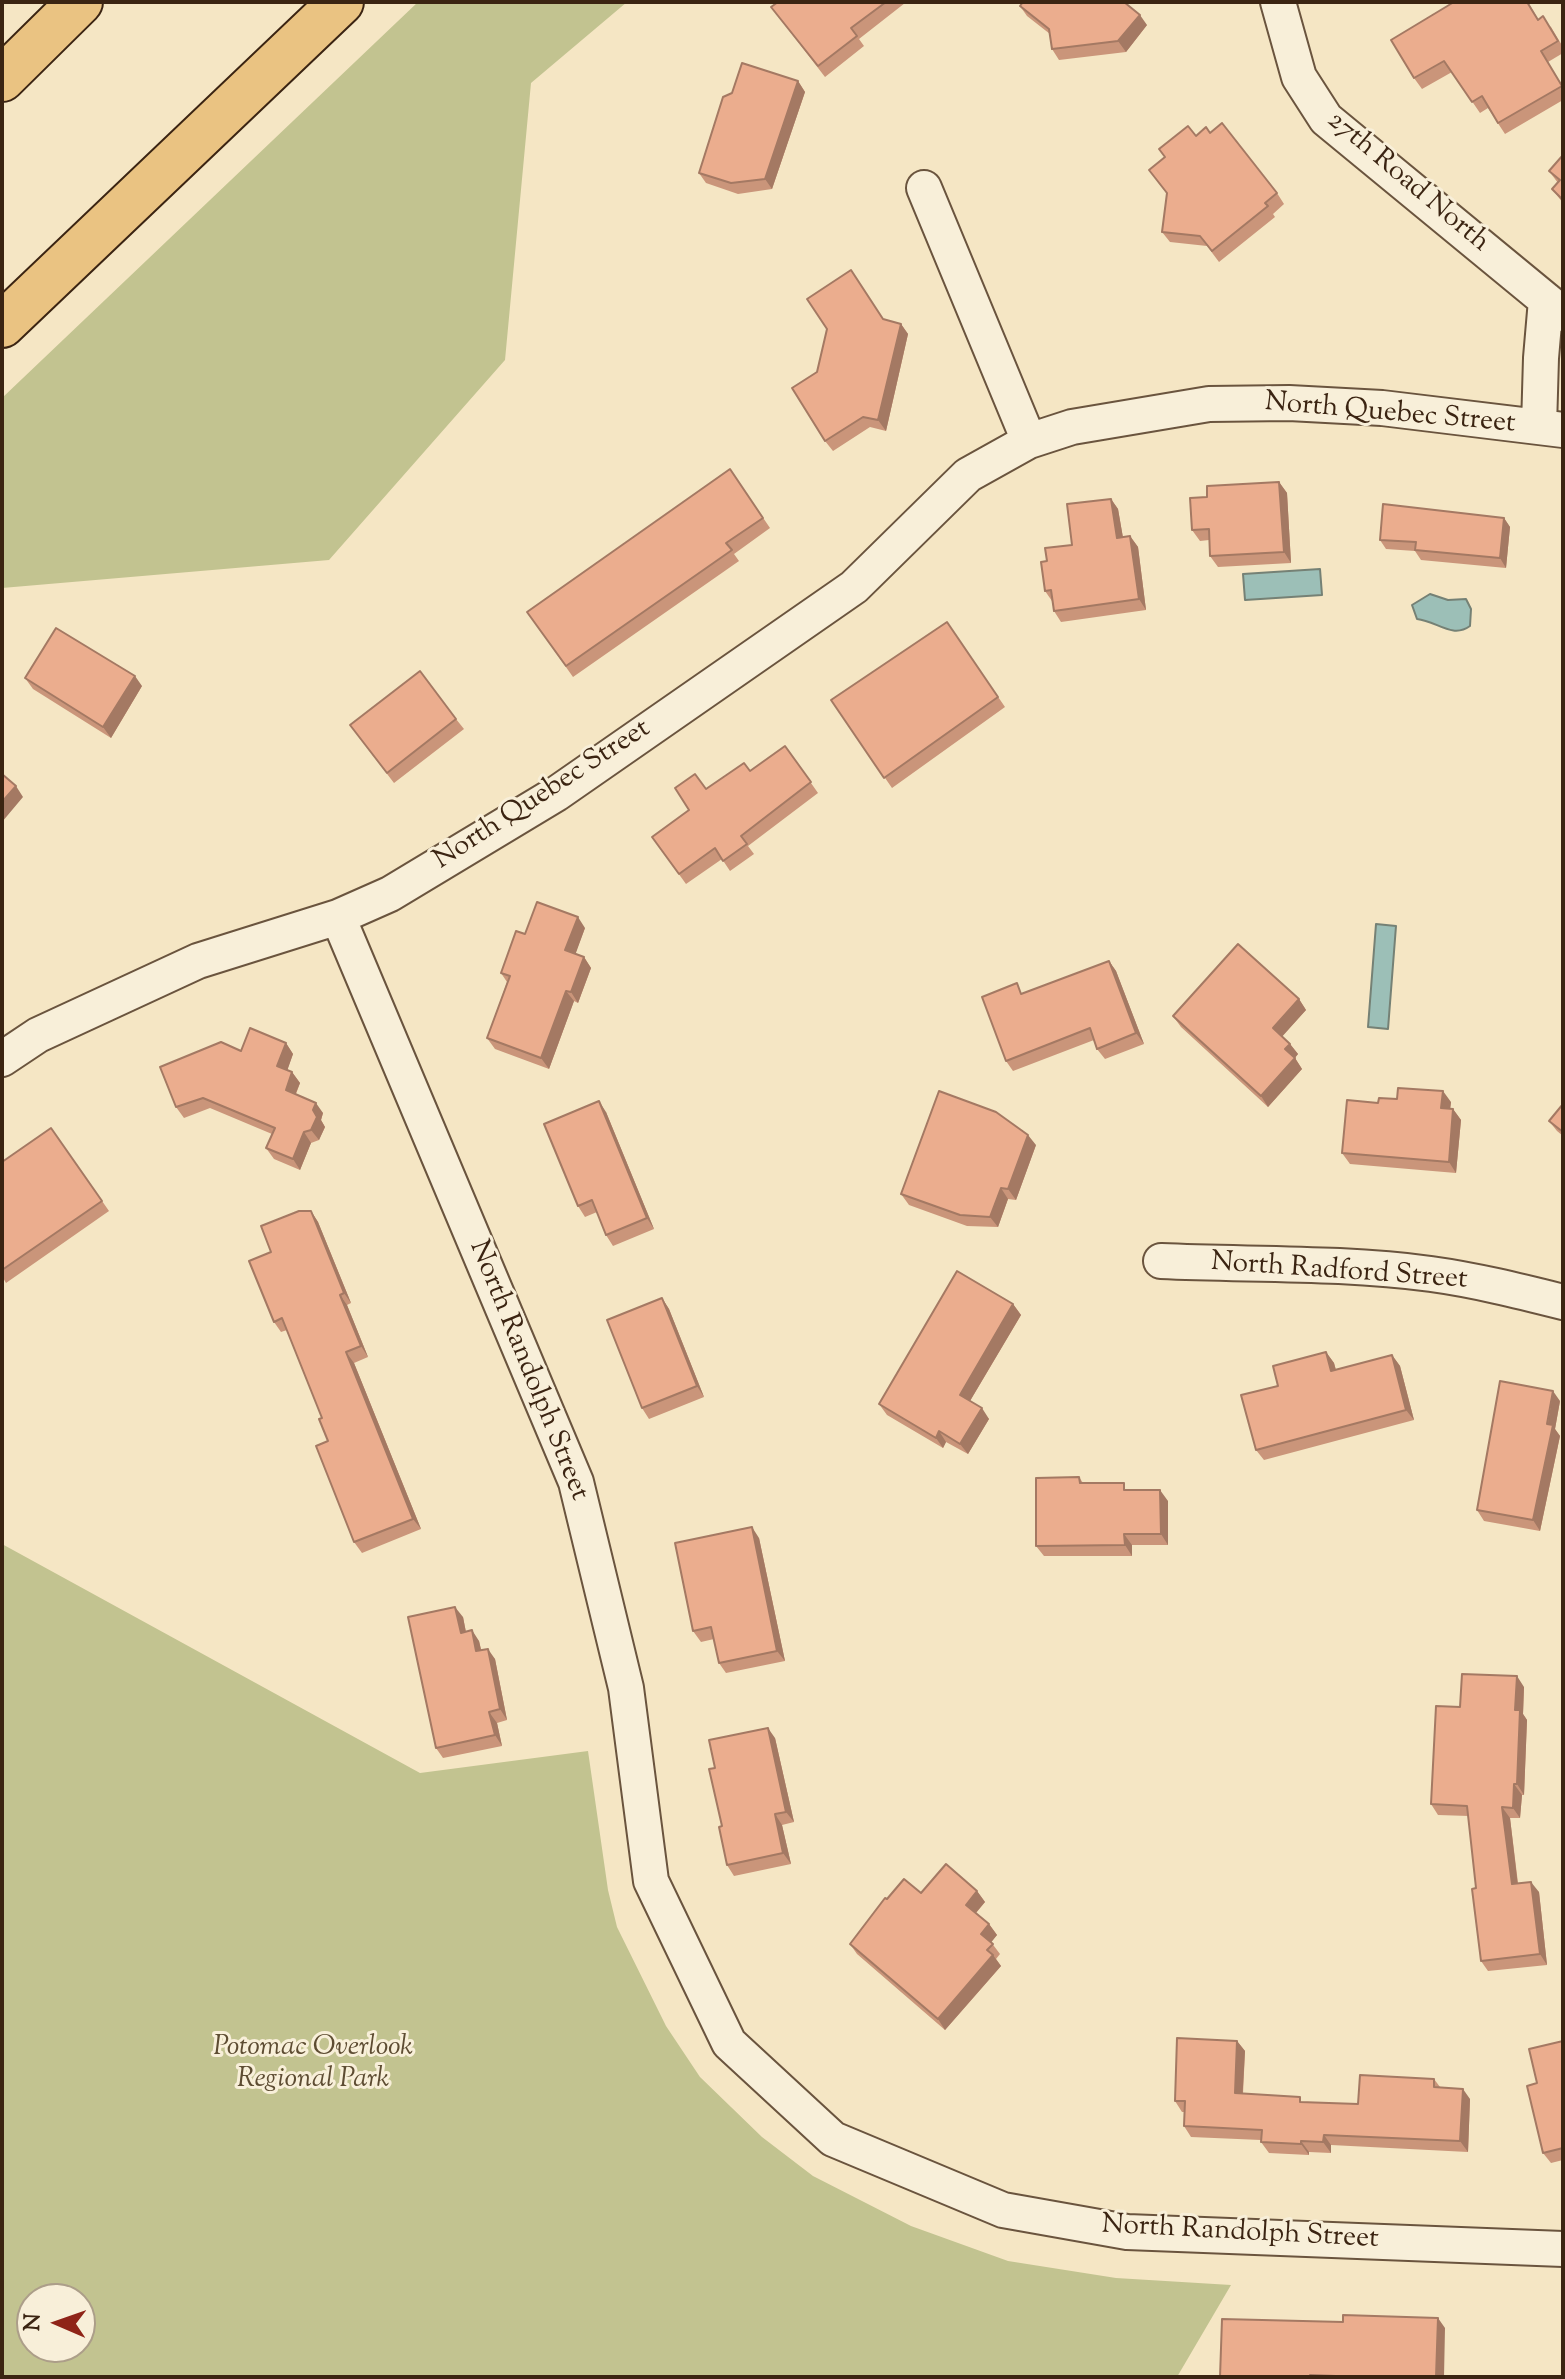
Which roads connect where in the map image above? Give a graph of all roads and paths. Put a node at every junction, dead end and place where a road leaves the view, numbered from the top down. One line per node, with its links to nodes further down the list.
1 (80, 2): 4 (highway)
2 (341, 2): 7 (highway)
3 (1278, 2): 6 (street, 27th Road North)
4 (2, 79)
5 (924, 188): 9 (street)
6 (1555, 307): 8 (street, 27th Road North)
7 (2, 325)
8 (1551, 429): 9 (street, North Quebec Street)
9 (1029, 441): 10 (street, North Quebec Street)
10 (338, 917): 11 (street, North Quebec Street); 14 (street, North Randolph Street)
11 (2, 1059)
12 (1161, 1261): 13 (street, North Radford Street)
13 (1563, 1302)
14 (1563, 2249)

